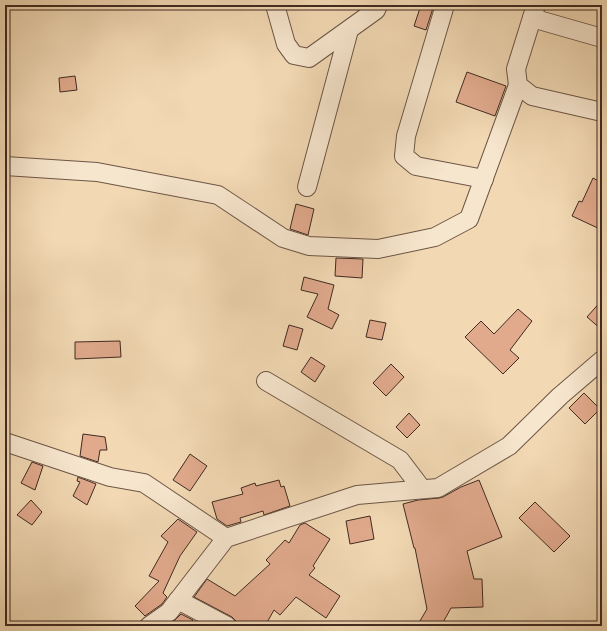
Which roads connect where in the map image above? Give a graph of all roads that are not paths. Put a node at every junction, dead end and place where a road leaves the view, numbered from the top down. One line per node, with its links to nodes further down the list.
1 (275, 5): 5 (street)
2 (378, 5): 5 (street)
3 (446, 5): 10 (street)
4 (534, 12): 6 (street); 7 (street)
5 (349, 30): 11 (street)
6 (602, 38)
7 (518, 85): 8 (street); 10 (street)
8 (602, 112)
9 (5, 166): 10 (street)
10 (484, 179)
11 (307, 187)
12 (602, 360): 15 (street)
13 (266, 381): 15 (street)
14 (5, 442): 16 (street)
15 (422, 490): 16 (street)
16 (226, 538): 17 (street)
17 (178, 600): 18 (street); 19 (street)
18 (149, 626)
19 (227, 626)

